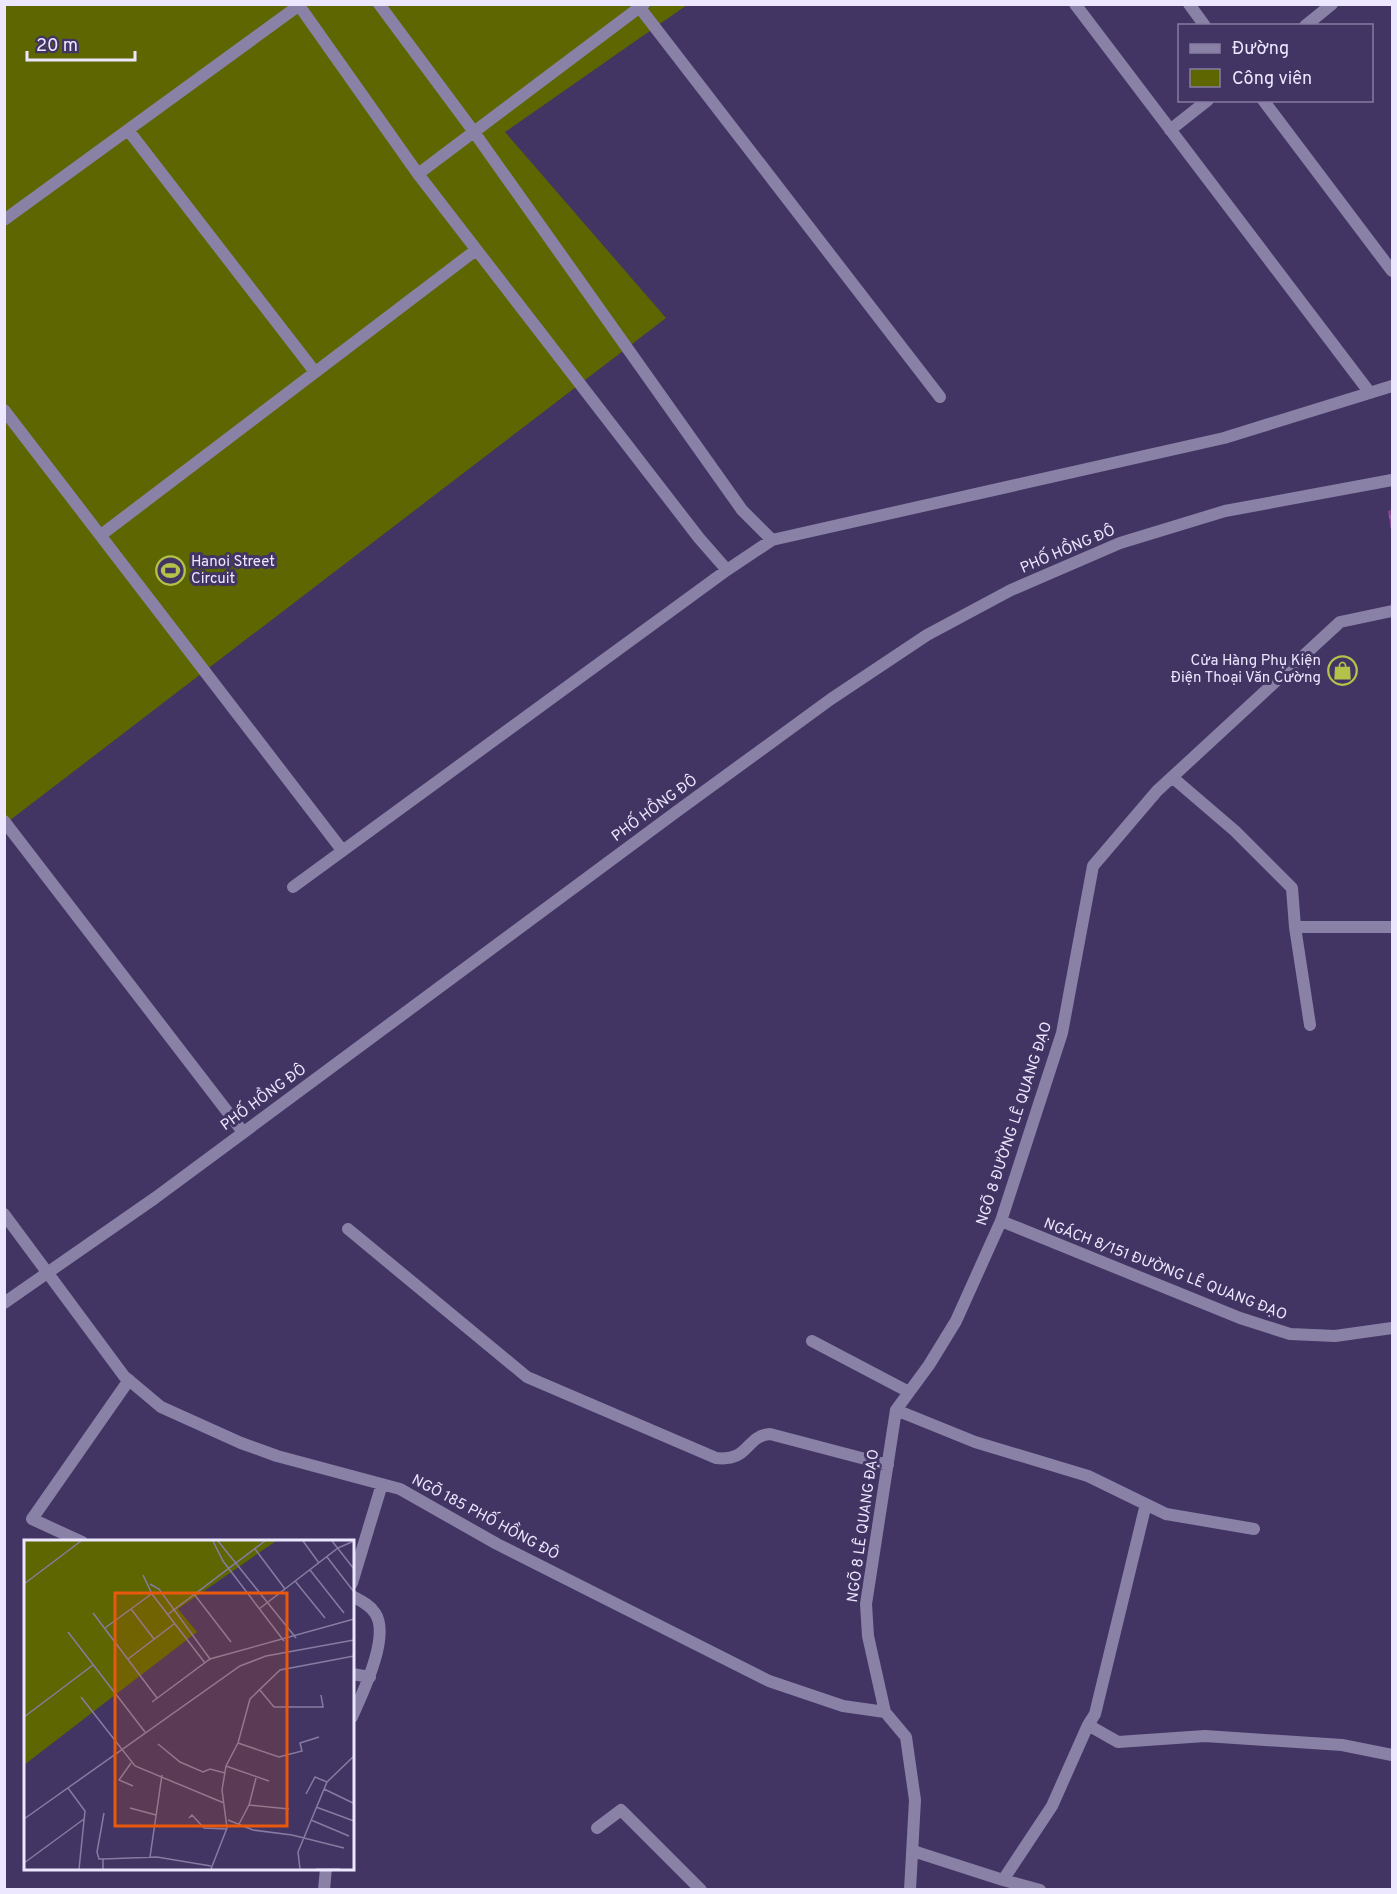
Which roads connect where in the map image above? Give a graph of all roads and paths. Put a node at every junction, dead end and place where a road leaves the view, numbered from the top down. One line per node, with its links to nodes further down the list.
1 (378, 4): 13 (street)
2 (1075, 4): 12 (street)
3 (1189, 4): 7 (street)
4 (1332, 4): 8 (street)
5 (299, 5): 11 (street); 14 (street)
6 (642, 6): 13 (street); 21 (street)
7 (1204, 24)
8 (1307, 24)
9 (1205, 102): 12 (street)
10 (1265, 102): 17 (street)
11 (128, 130): 15 (street); 18 (street)
12 (1170, 130): 20 (street)
13 (474, 132): 14 (street); 25 (street)
14 (418, 174): 16 (street)
15 (4, 220)
16 (476, 250): 18 (street); 26 (street)
17 (1392, 271)
18 (315, 372): 24 (street)
19 (1392, 386): 20 (street)
20 (1370, 393): 25 (street)
21 (940, 397)
22 (4, 410): 24 (street)
23 (1392, 480): 35 (street, PHỐ HỒNG ĐÔ)
24 (101, 535): 30 (street)
25 (772, 540): 26 (street)
26 (727, 570): 30 (street)
27 (1392, 611): 28 (street, NGÕ 8 ĐƯỜNG LÊ QUANG ĐẠO)
28 (1172, 777): 32 (street); 37 (street, NGÕ 8 ĐƯỜNG LÊ QUANG ĐẠO)
29 (4, 821): 35 (street)
30 (342, 850): 31 (street)
31 (294, 887)
32 (1295, 927): 33 (street); 34 (street)
33 (1392, 927)
34 (1310, 1025)
35 (243, 1132): 39 (street, PHỐ HỒNG ĐÔ)
36 (4, 1214): 39 (street, NGÕ 185 PHỐ HỒNG ĐÔ)
37 (1001, 1221): 41 (street, NGÁCH 8/151 ĐƯỜNG LÊ QUANG ĐẠO); 44 (street, NGÕ 8 ĐƯỜNG LÊ QUANG ĐẠO)
38 (348, 1229): 46 (street)
39 (48, 1273): 40 (street, PHỐ HỒNG ĐÔ); 43 (street, NGÕ 185 PHỐ HỒNG ĐÔ)
40 (4, 1303)
41 (1392, 1328)
42 (812, 1341): 44 (street)
43 (129, 1380): 47 (street, NGÕ 185 PHỐ HỒNG ĐÔ); 50 (street)
44 (909, 1392): 45 (street, NGÕ 8 ĐƯỜNG LÊ QUANG ĐẠO)
45 (896, 1410): 46 (street, NGÕ 8 LÊ QUANG ĐẠO); 48 (street)
46 (888, 1465): 55 (street, NGÕ 8 LÊ QUANG ĐẠO)
47 (382, 1484): 51 (street); 55 (street, NGÕ 185 PHỐ HỒNG ĐÔ)
48 (1146, 1504): 49 (street); 57 (street)
49 (1254, 1529)
50 (78, 1540)
51 (354, 1576)
52 (354, 1597): 54 (street)
53 (354, 1674): 54 (street)
54 (370, 1677): 56 (street)
55 (885, 1712): 60 (street, NGÕ 8 LÊ QUANG ĐẠO)
56 (354, 1713)
57 (1088, 1725): 58 (street); 62 (street)
58 (1392, 1755)
59 (597, 1828): 64 (street)
60 (913, 1851): 62 (street); 65 (street, NGÕ 8 LÊ QUANG ĐẠO)
61 (326, 1870): 63 (street)
62 (1003, 1880): 66 (street)
63 (324, 1890)
64 (700, 1890)
65 (910, 1890)
66 (1040, 1890)

